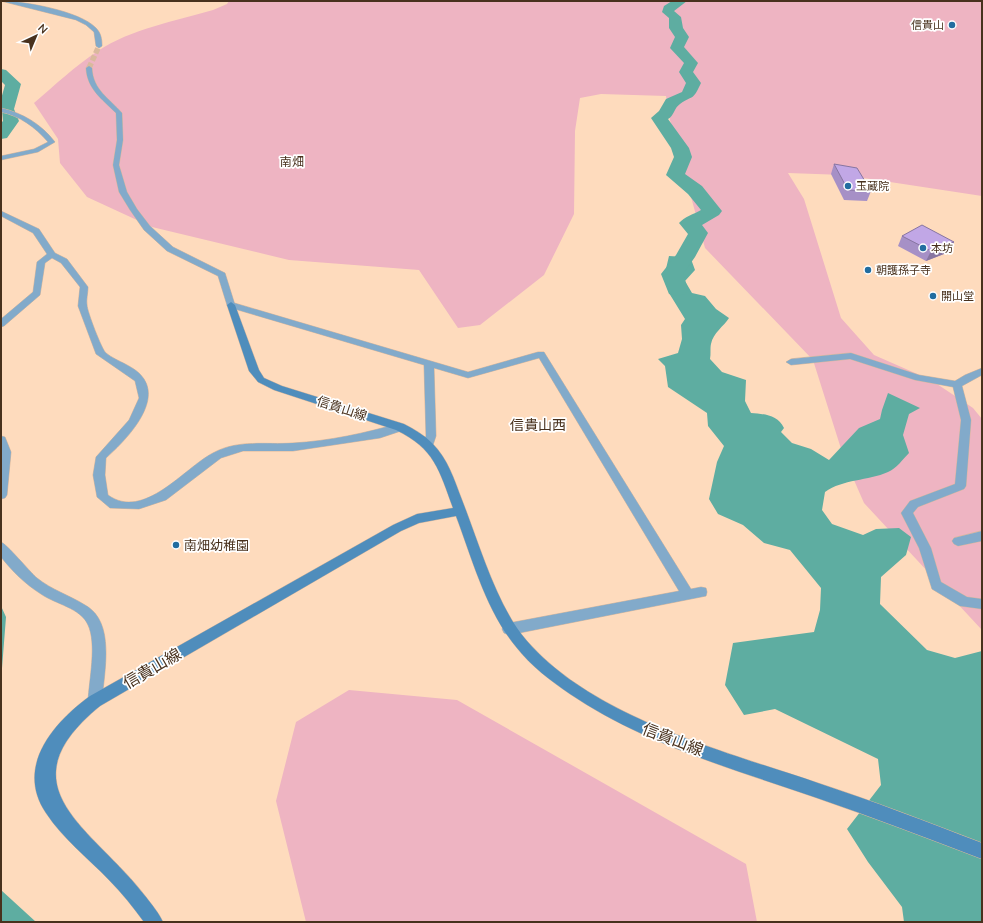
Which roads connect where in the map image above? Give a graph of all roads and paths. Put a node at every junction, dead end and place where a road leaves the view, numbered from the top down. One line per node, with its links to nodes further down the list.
1 (2, 1): 2 (street)
2 (99, 46)
3 (89, 68): 8 (street)
4 (1, 110): 5 (street)
5 (1, 158)
6 (1, 213): 7 (street)
7 (52, 255): 9 (street); 14 (street)
8 (231, 304): 11 (street); 14 (main road, 信貴山線)
9 (1, 324)
10 (791, 362): 13 (street)
11 (429, 364): 16 (street); 23 (street)
12 (982, 371): 13 (street)
13 (957, 385): 24 (street)
14 (400, 427): 16 (main road, 信貴山線)
15 (1, 440): 17 (street)
16 (428, 445): 18 (main road, 信貴山線)
17 (1, 495)
18 (459, 511): 25 (main road, 信貴山線); 26 (main road, 信貴山線)
19 (982, 536): 20 (street)
20 (958, 541)
21 (1, 547): 26 (street)
22 (701, 592): 23 (street)
23 (688, 595): 25 (street)
24 (982, 604)
25 (509, 630): 27 (main road, 信貴山線)
26 (95, 701): 28 (main road, 信貴山線)
27 (982, 851)
28 (154, 922)

